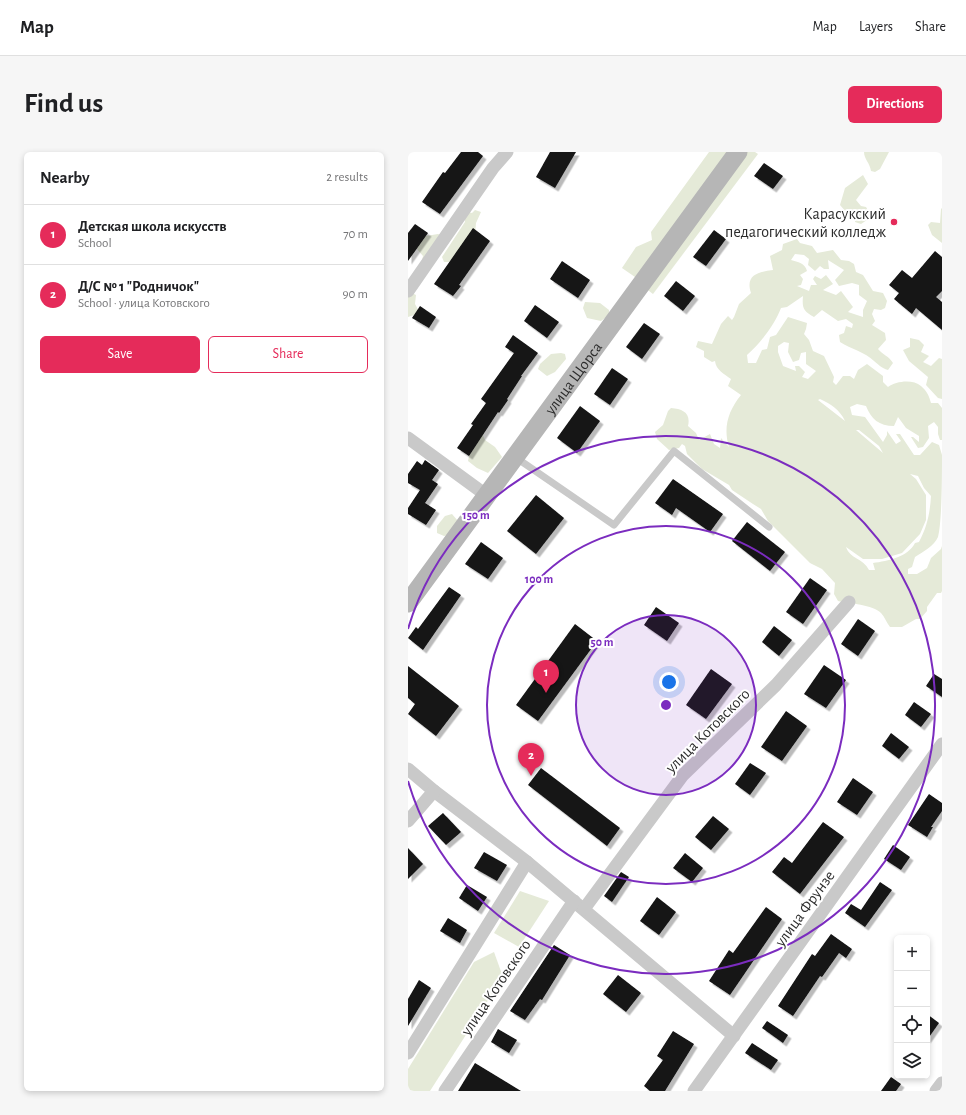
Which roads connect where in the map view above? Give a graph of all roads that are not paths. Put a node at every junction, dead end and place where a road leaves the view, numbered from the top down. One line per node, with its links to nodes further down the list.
1 (507, 152): 3 (street)
2 (738, 152): 5 (street, улица Щорса)
3 (408, 291)
4 (408, 438): 6 (street)
5 (515, 457): 6 (street, улица Щорса); 7 (lane)
6 (486, 495): 9 (street, улица Щорса)
7 (768, 526)
8 (849, 602): 15 (street, улица Котовского)
9 (408, 603)
10 (942, 744): 16 (street, улица Фрунзе)
11 (408, 768): 12 (street)
12 (434, 790): 13 (street); 14 (street)
13 (408, 821)
14 (527, 862): 15 (street); 17 (street)
15 (579, 905): 16 (street); 19 (street, улица Котовского)
16 (734, 1036): 20 (street, улица Фрунзе)
17 (408, 1053)
18 (942, 1083): 21 (street)
19 (445, 1091)
20 (694, 1091)
21 (936, 1091)

